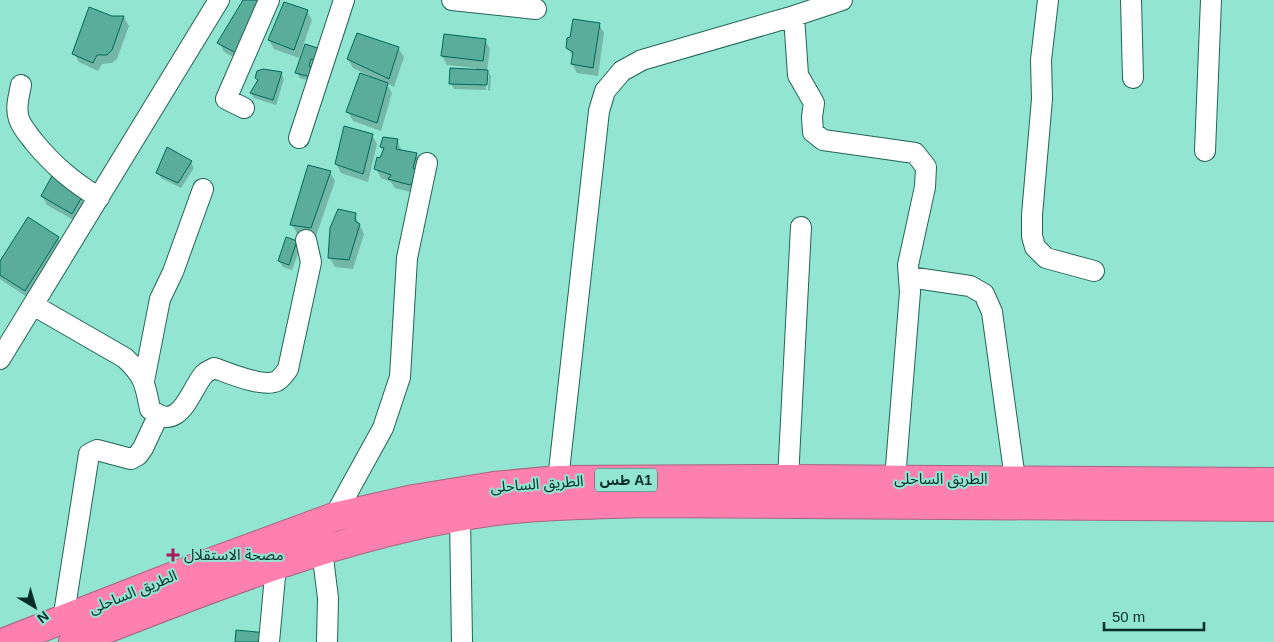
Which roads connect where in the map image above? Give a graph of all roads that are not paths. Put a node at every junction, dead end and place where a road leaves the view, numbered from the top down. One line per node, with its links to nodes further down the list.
1 (219, 0): 18 (street)
2 (269, 0): 13 (street)
3 (344, 0): 14 (street)
4 (452, 0): 9 (street)
5 (842, 0): 10 (street)
6 (1048, 0): 21 (street)
7 (1131, 0): 11 (street)
8 (1211, 0): 15 (street)
9 (536, 9)
10 (794, 16): 22 (street); 30 (street)
11 (1133, 78)
12 (21, 84): 18 (street)
13 (244, 108)
14 (299, 138)
15 (1205, 151)
16 (427, 164): 34 (street)
17 (203, 189): 25 (street)
18 (99, 198): 23 (street)
19 (801, 227): 27 (street)
20 (306, 240): 26 (street)
21 (1094, 271)
22 (909, 277): 28 (street); 29 (street)
23 (33, 305): 24 (street); 25 (street)
24 (0, 359)
25 (144, 381): 26 (street)
26 (158, 416): 37 (street)
27 (788, 478): 28 (highway, الطريق الساحلى / طس A1); 30 (highway, الطريق الساحلى / طس A1)
28 (895, 479): 29 (highway, الطريق الساحلى / طس A1)
29 (1015, 479): 31 (highway, الطريق الساحلى / طس A1)
30 (558, 480): 34 (highway, الطريق الساحلى / طس A1)
31 (1274, 482)
32 (1274, 507): 33 (highway, الطريق الساحلى / طس A1)
33 (460, 517): 35 (highway, الطريق الساحلى / طس A1); 41 (street)
34 (334, 518): 37 (highway, الطريق الساحلى / طس A1)
35 (322, 550): 36 (highway, الطريق الساحلى / طس A1); 40 (street)
36 (276, 565): 37 (highway, الطريق الساحلى / طس A1); 39 (street)
37 (71, 636): 38 (highway, الطريق الساحلى / طس A1)
38 (5, 642)
39 (269, 642)
40 (327, 642)
41 (462, 642)

